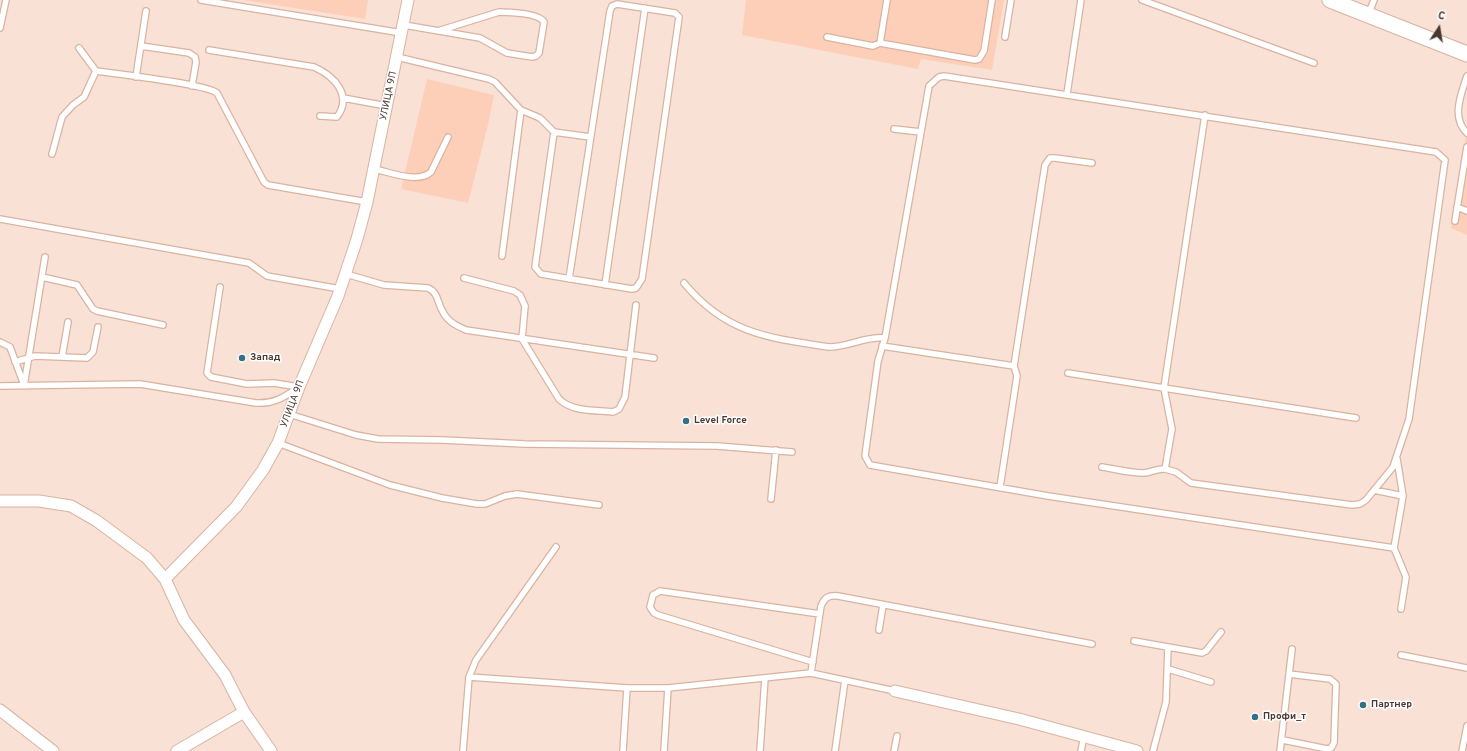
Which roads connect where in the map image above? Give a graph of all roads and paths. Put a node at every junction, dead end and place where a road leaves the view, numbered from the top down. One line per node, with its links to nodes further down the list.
1 (6, 0): 14 (lane)
2 (201, 0): 15 (lane)
3 (408, 0): 15 (street, УЛИЦА 9П)
4 (887, 0): 19 (lane)
5 (992, 0): 19 (lane)
6 (1011, 0): 17 (lane)
7 (1081, 0): 30 (lane)
8 (1142, 0): 25 (lane)
9 (1330, 0): 13 (main road)
10 (1374, 0): 13 (lane)
11 (645, 8): 41 (lane); 59 (lane); 59 (lane)
12 (146, 11): 20 (lane)
13 (1368, 16): 23 (main road)
14 (0, 28)
15 (403, 29): 16 (lane); 24 (street, УЛИЦА 9П)
16 (438, 31): 16 (lane)
17 (1005, 37)
18 (827, 38): 19 (lane)
19 (880, 43)
20 (141, 46): 28 (lane); 29 (lane)
21 (79, 48): 26 (lane)
22 (209, 50): 31 (lane)
23 (1467, 54)
24 (398, 57): 32 (street, УЛИЦА 9П); 33 (lane)
25 (1314, 63)
26 (96, 71): 28 (lane); 43 (lane)
27 (1467, 76): 39 (lane)
28 (136, 77): 29 (lane)
29 (192, 86): 47 (lane)
30 (1067, 94): 34 (lane); 38 (lane)
31 (343, 98): 32 (lane); 35 (lane)
32 (387, 106): 45 (street, УЛИЦА 9П)
33 (521, 110): 37 (lane); 52 (lane)
34 (1205, 115): 80 (lane); 86 (lane)
35 (320, 116)
36 (894, 129): 38 (lane)
37 (554, 132): 41 (lane); 57 (lane)
38 (921, 132): 66 (lane)
39 (1467, 134)
40 (448, 137): 45 (lane)
41 (590, 137): 57 (lane)
42 (1467, 146): 46 (lane)
43 (52, 154)
44 (1092, 163): 75 (lane)
45 (374, 168): 47 (street, УЛИЦА 9П)
46 (1465, 173): 48 (lane)
47 (367, 202): 54 (street, УЛИЦА 9П)
48 (1457, 207): 49 (lane); 51 (lane)
49 (1467, 211)
50 (0, 219): 61 (lane)
51 (1455, 221)
52 (502, 256)
53 (46, 257): 55 (lane)
54 (346, 274): 61 (street, УЛИЦА 9П); 67 (lane)
55 (42, 277): 64 (lane); 72 (lane)
56 (464, 278): 67 (lane)
57 (569, 279): 59 (lane)
58 (684, 283): 66 (lane)
59 (606, 285)
60 (220, 288): 79 (lane)
61 (340, 289): 79 (street, УЛИЦА 9П)
62 (636, 305): 70 (lane)
63 (68, 322): 71 (lane)
64 (163, 326)
65 (98, 327): 71 (lane)
66 (885, 338): 69 (lane)
67 (522, 339): 70 (lane); 70 (lane)
68 (0, 342): 74 (lane)
69 (882, 346): 75 (lane); 89 (lane)
70 (630, 355): 73 (lane)
71 (62, 357): 72 (lane)
72 (29, 358): 74 (lane); 78 (lane)
73 (654, 358)
74 (15, 362): 78 (lane)
75 (1014, 366): 89 (lane)
76 (1068, 373): 80 (lane)
77 (0, 386): 78 (lane)
78 (24, 386): 79 (lane)
79 (299, 387): 81 (street, УЛИЦА 9П)
80 (1164, 388): 82 (lane); 88 (lane)
81 (289, 414): 83 (street, УЛИЦА 9П); 84 (lane)
82 (1356, 418)
83 (278, 443): 94 (lane); 97 (street, УЛИЦА 9П)
84 (776, 450): 85 (lane); 92 (lane)
85 (792, 452)
86 (1397, 459): 90 (lane); 91 (lane)
87 (1102, 467): 88 (lane)
88 (1165, 469): 90 (lane)
89 (1000, 487): 96 (lane)
90 (1374, 490): 91 (lane)
91 (1403, 496): 96 (lane)
92 (772, 499)
93 (0, 501): 97 (street)
94 (599, 505)
95 (556, 547): 113 (lane)
96 (1394, 548): 99 (lane)
97 (165, 579): 121 (street)
98 (883, 605): 100 (lane); 101 (lane); 104 (lane)
99 (1401, 609)
100 (820, 614): 108 (lane); 108 (lane)
101 (879, 630)
102 (1221, 632): 105 (lane)
103 (1134, 641): 105 (lane)
104 (1092, 644)
105 (1168, 647): 110 (lane)
106 (1292, 648): 112 (lane)
107 (1401, 655): 109 (lane)
108 (812, 662): 111 (lane)
109 (1467, 668)
110 (1168, 670): 116 (lane); 137 (lane)
111 (811, 673): 114 (lane); 115 (lane)
112 (1289, 674): 125 (lane); 125 (lane)
113 (469, 677): 117 (lane); 129 (lane)
114 (765, 678): 118 (lane); 132 (lane)
115 (845, 680): 119 (lane); 133 (lane)
116 (1211, 682)
117 (627, 688): 118 (lane); 130 (lane)
118 (668, 688): 131 (lane)
119 (895, 691): 124 (street)
120 (0, 710): 126 (street)
121 (244, 712): 127 (street); 128 (street)
122 (1467, 726): 139 (lane)
123 (897, 736): 134 (lane)
124 (1084, 736): 135 (lane); 136 (street)
125 (1283, 740): 138 (lane)
126 (53, 751)
127 (177, 751)
128 (271, 751)
129 (464, 751)
130 (623, 751)
131 (664, 751)
132 (760, 751)
133 (834, 751)
134 (894, 751)
135 (1081, 751)
136 (1137, 751)
137 (1153, 751)
138 (1280, 751)
139 (1462, 751)

